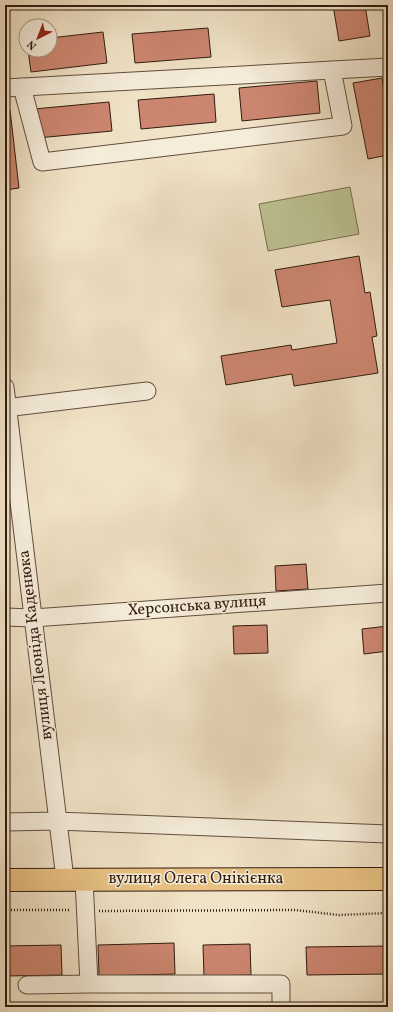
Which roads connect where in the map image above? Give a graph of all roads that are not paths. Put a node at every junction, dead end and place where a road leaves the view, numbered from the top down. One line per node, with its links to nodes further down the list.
1 (388, 67): 2 (street)
2 (332, 70): 3 (street); 3 (street)
3 (22, 87): 4 (street)
4 (5, 88)
5 (5, 387): 7 (street, вулиця Леоніда Каденюка)
6 (146, 391): 7 (street)
7 (6, 408): 10 (street, вулиця Леоніда Каденюка)
8 (388, 592): 10 (street, Херсонська вулиця)
9 (5, 617): 10 (street, Херсонська вулиця)
10 (33, 618): 11 (street, вулиця Леоніда Каденюка)
11 (57, 821): 12 (street); 13 (street); 14 (street, вулиця Леоніда Каденюка)
12 (5, 822)
13 (388, 834)
14 (74, 879): 15 (main road, вулиця Олега Онікієнка); 16 (main road, вулиця Олега Онікієнка); 17 (street, вулиця Леоніда Каденюка)
15 (388, 879)
16 (5, 880)
17 (89, 984): 18 (street); 19 (street)
18 (27, 985)
19 (281, 1007)

